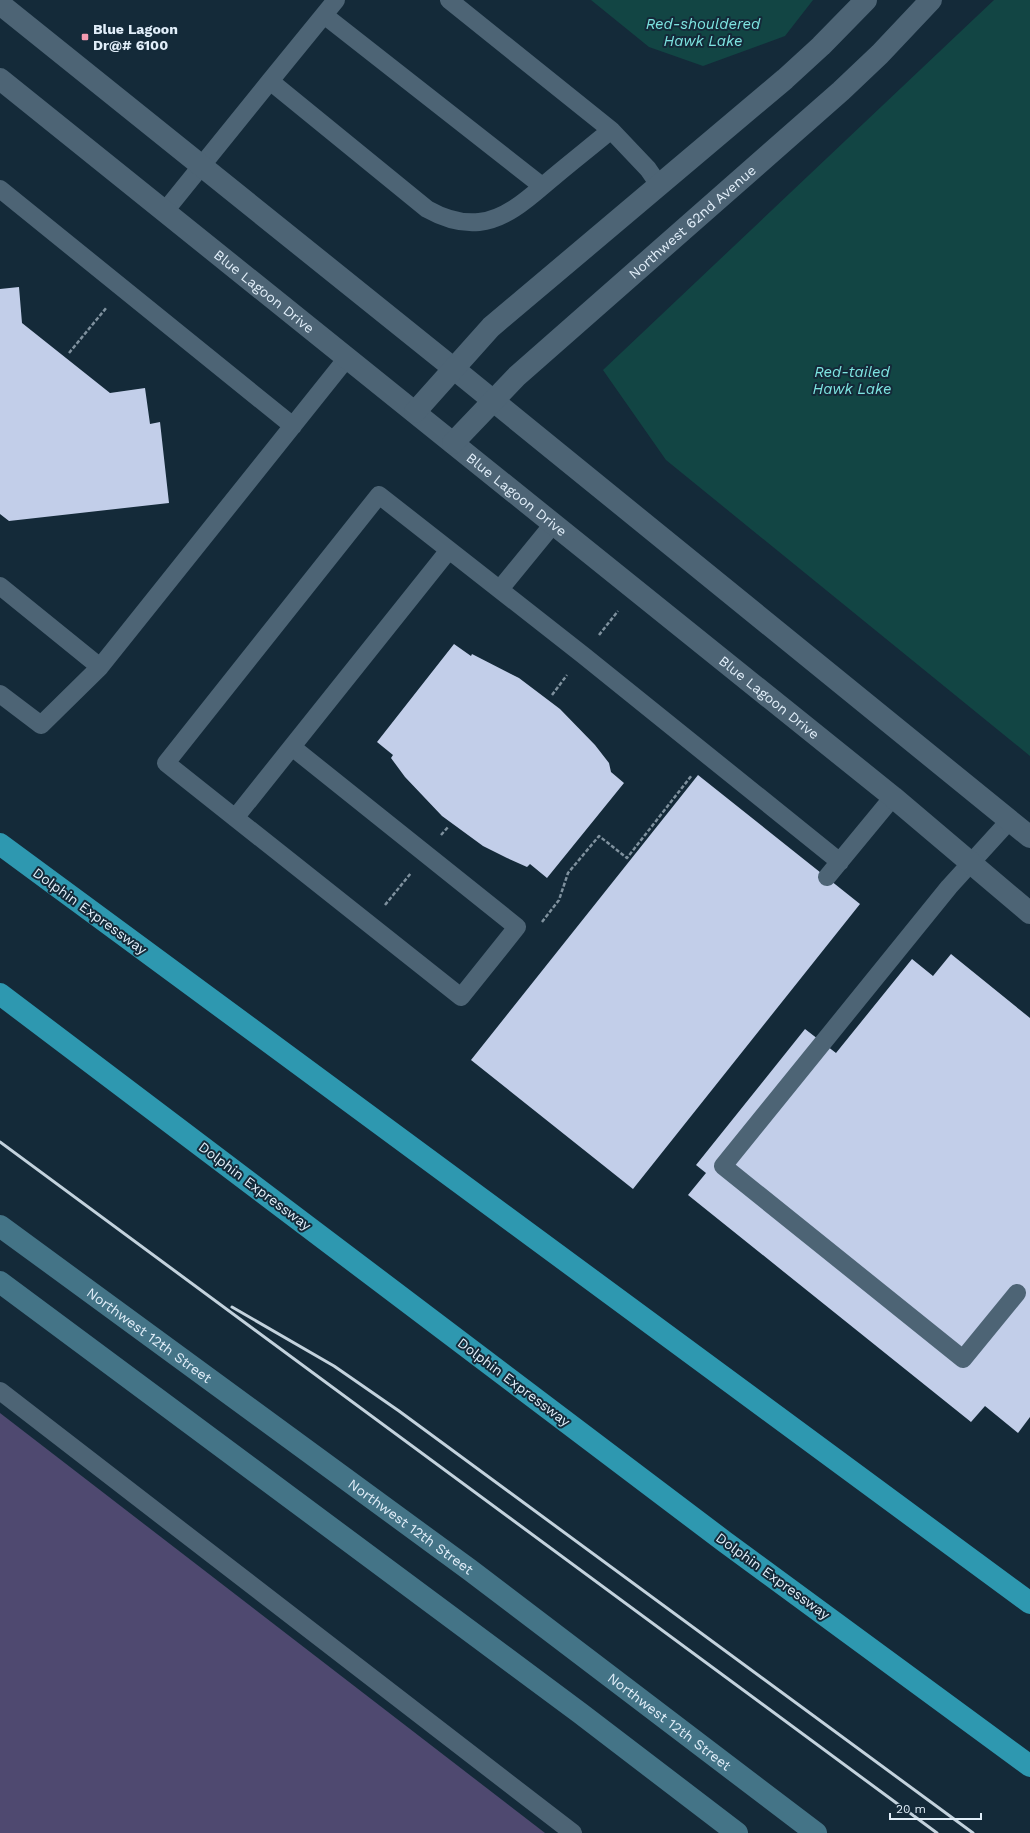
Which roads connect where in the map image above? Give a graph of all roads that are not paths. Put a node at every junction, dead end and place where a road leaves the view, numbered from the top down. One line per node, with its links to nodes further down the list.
1 (336, 0): 6 (lane)
2 (449, 0): 9 (lane)
3 (866, 0): 11 (street)
4 (931, 0): 17 (street, Northwest 62nd Avenue)
5 (0, 4): 10 (street)
6 (324, 15): 7 (lane); 12 (lane)
7 (270, 81): 10 (lane); 12 (lane)
8 (1, 82): 14 (street, Blue Lagoon Drive)
9 (611, 130): 11 (lane); 12 (lane)
10 (201, 166): 14 (lane); 16 (street)
11 (660, 185): 16 (street)
12 (542, 186)
13 (0, 189): 19 (lane)
14 (165, 211): 15 (street, Blue Lagoon Drive)
15 (347, 358): 18 (street, Blue Lagoon Drive); 19 (lane)
16 (453, 368): 17 (street); 18 (street)
17 (493, 400): 20 (street, Northwest 62nd Avenue); 30 (street)
18 (414, 412): 20 (street, Blue Lagoon Drive)
19 (293, 426): 25 (lane)
20 (453, 443): 21 (street, Blue Lagoon Drive)
21 (554, 523): 24 (lane); 28 (street, Blue Lagoon Drive)
22 (449, 550): 24 (lane); 27 (lane); 29 (lane)
23 (0, 586): 25 (lane)
24 (500, 589): 33 (lane)
25 (100, 667): 26 (lane)
26 (0, 694)
27 (292, 747): 29 (lane); 29 (lane)
28 (893, 798): 33 (lane); 34 (street, Blue Lagoon Drive)
29 (235, 818)
30 (1010, 820): 31 (street); 34 (lane)
31 (1030, 837)
32 (0, 844): 42 (highway, Dolphin Expressway)
33 (840, 862): 35 (lane)
34 (972, 862): 36 (street, Blue Lagoon Drive); 40 (lane)
35 (827, 877)
36 (1030, 913)
37 (0, 994): 43 (highway, Dolphin Expressway)
38 (0, 1226): 46 (main road, Northwest 12th Street)
39 (0, 1282): 45 (main road)
40 (1016, 1293)
41 (0, 1391): 44 (lane)
42 (1030, 1603)
43 (1030, 1766)
44 (573, 1833)
45 (737, 1833)
46 (816, 1833)

